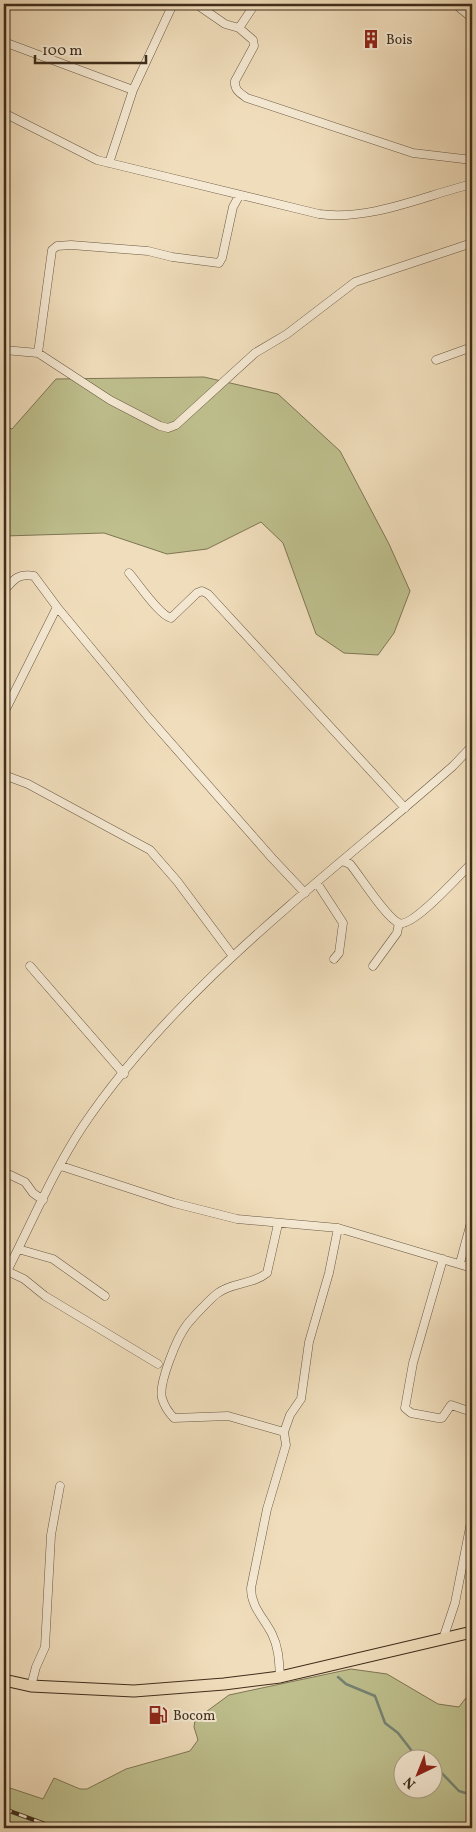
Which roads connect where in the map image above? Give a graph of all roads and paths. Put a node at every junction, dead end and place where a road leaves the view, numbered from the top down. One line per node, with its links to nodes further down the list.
1 (174, 4): 8 (street)
2 (196, 4): 6 (street)
3 (255, 4): 6 (street)
4 (455, 4): 5 (street)
5 (472, 18)
6 (239, 28): 10 (street)
7 (4, 42): 8 (street)
8 (133, 90): 11 (street)
9 (4, 114): 11 (street)
10 (472, 160)
11 (109, 163): 13 (street)
12 (472, 184): 13 (street)
13 (239, 196): 17 (street)
14 (472, 243): 17 (street)
15 (472, 347): 18 (street)
16 (4, 350): 17 (street)
17 (38, 353)
18 (436, 360)
19 (129, 573): 25 (street)
20 (4, 591): 21 (street)
21 (57, 607): 22 (street); 29 (street)
22 (4, 712)
23 (472, 746): 25 (street)
24 (4, 775): 31 (street)
25 (405, 808): 26 (street)
26 (342, 861): 28 (street); 30 (street)
27 (472, 863): 30 (street)
28 (317, 883): 29 (street); 32 (street)
29 (305, 893): 31 (street)
30 (399, 923): 34 (street)
31 (233, 956): 35 (street)
32 (334, 959)
33 (30, 966): 35 (street)
34 (373, 966)
35 (124, 1074): 36 (street)
36 (61, 1166): 38 (street); 40 (street)
37 (4, 1172): 38 (street)
38 (43, 1200): 42 (street)
39 (472, 1219): 44 (street)
40 (278, 1224): 41 (street); 50 (street)
41 (338, 1228): 43 (street); 50 (street)
42 (18, 1249): 46 (street); 47 (street)
43 (443, 1259): 44 (street); 49 (street)
44 (460, 1264): 45 (street)
45 (472, 1268)
46 (5, 1274): 48 (street)
47 (105, 1296)
48 (158, 1364)
49 (472, 1412)
50 (284, 1432): 55 (street)
51 (60, 1486): 57 (street)
52 (472, 1517): 54 (street)
53 (472, 1632): 54 (highway)
54 (443, 1639): 55 (highway)
55 (280, 1677): 57 (highway)
56 (4, 1680): 57 (highway)
57 (31, 1686)

